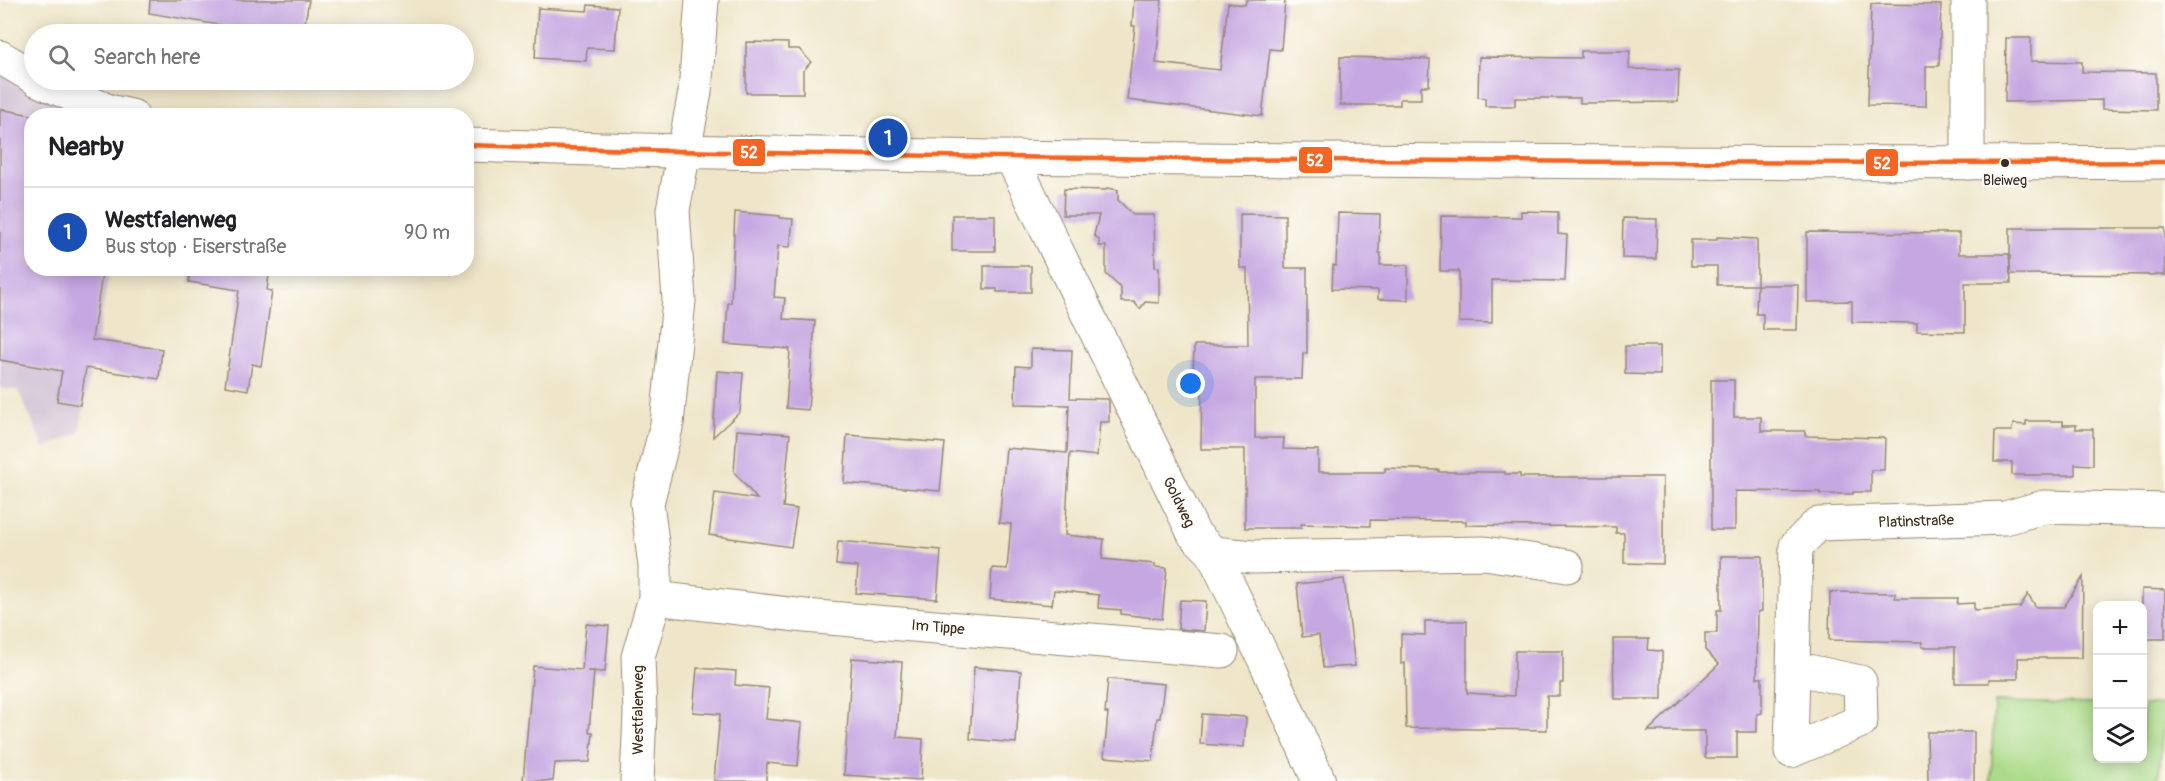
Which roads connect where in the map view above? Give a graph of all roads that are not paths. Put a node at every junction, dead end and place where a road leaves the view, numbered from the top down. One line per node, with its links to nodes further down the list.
1 (702, 0): 8 (street, Westfalenweg)
2 (1968, 0): 11 (street)
3 (0, 57): 4 (street)
4 (24, 71)
5 (63, 90): 6 (street)
6 (102, 108)
7 (474, 145): 8 (street)
8 (684, 152): 9 (street); 15 (street, Westfalenweg)
9 (1012, 158): 11 (street); 13 (street, Goldweg)
10 (2165, 162): 11 (street)
11 (1968, 164)
12 (2165, 510): 17 (street, Platinstraße)
13 (1214, 553): 14 (street); 19 (street, Goldweg)
14 (1567, 566)
15 (655, 598): 16 (street, Im Tippe); 18 (street, Westfalenweg)
16 (1222, 651)
17 (1794, 668)
18 (637, 781)
19 (1319, 781)

